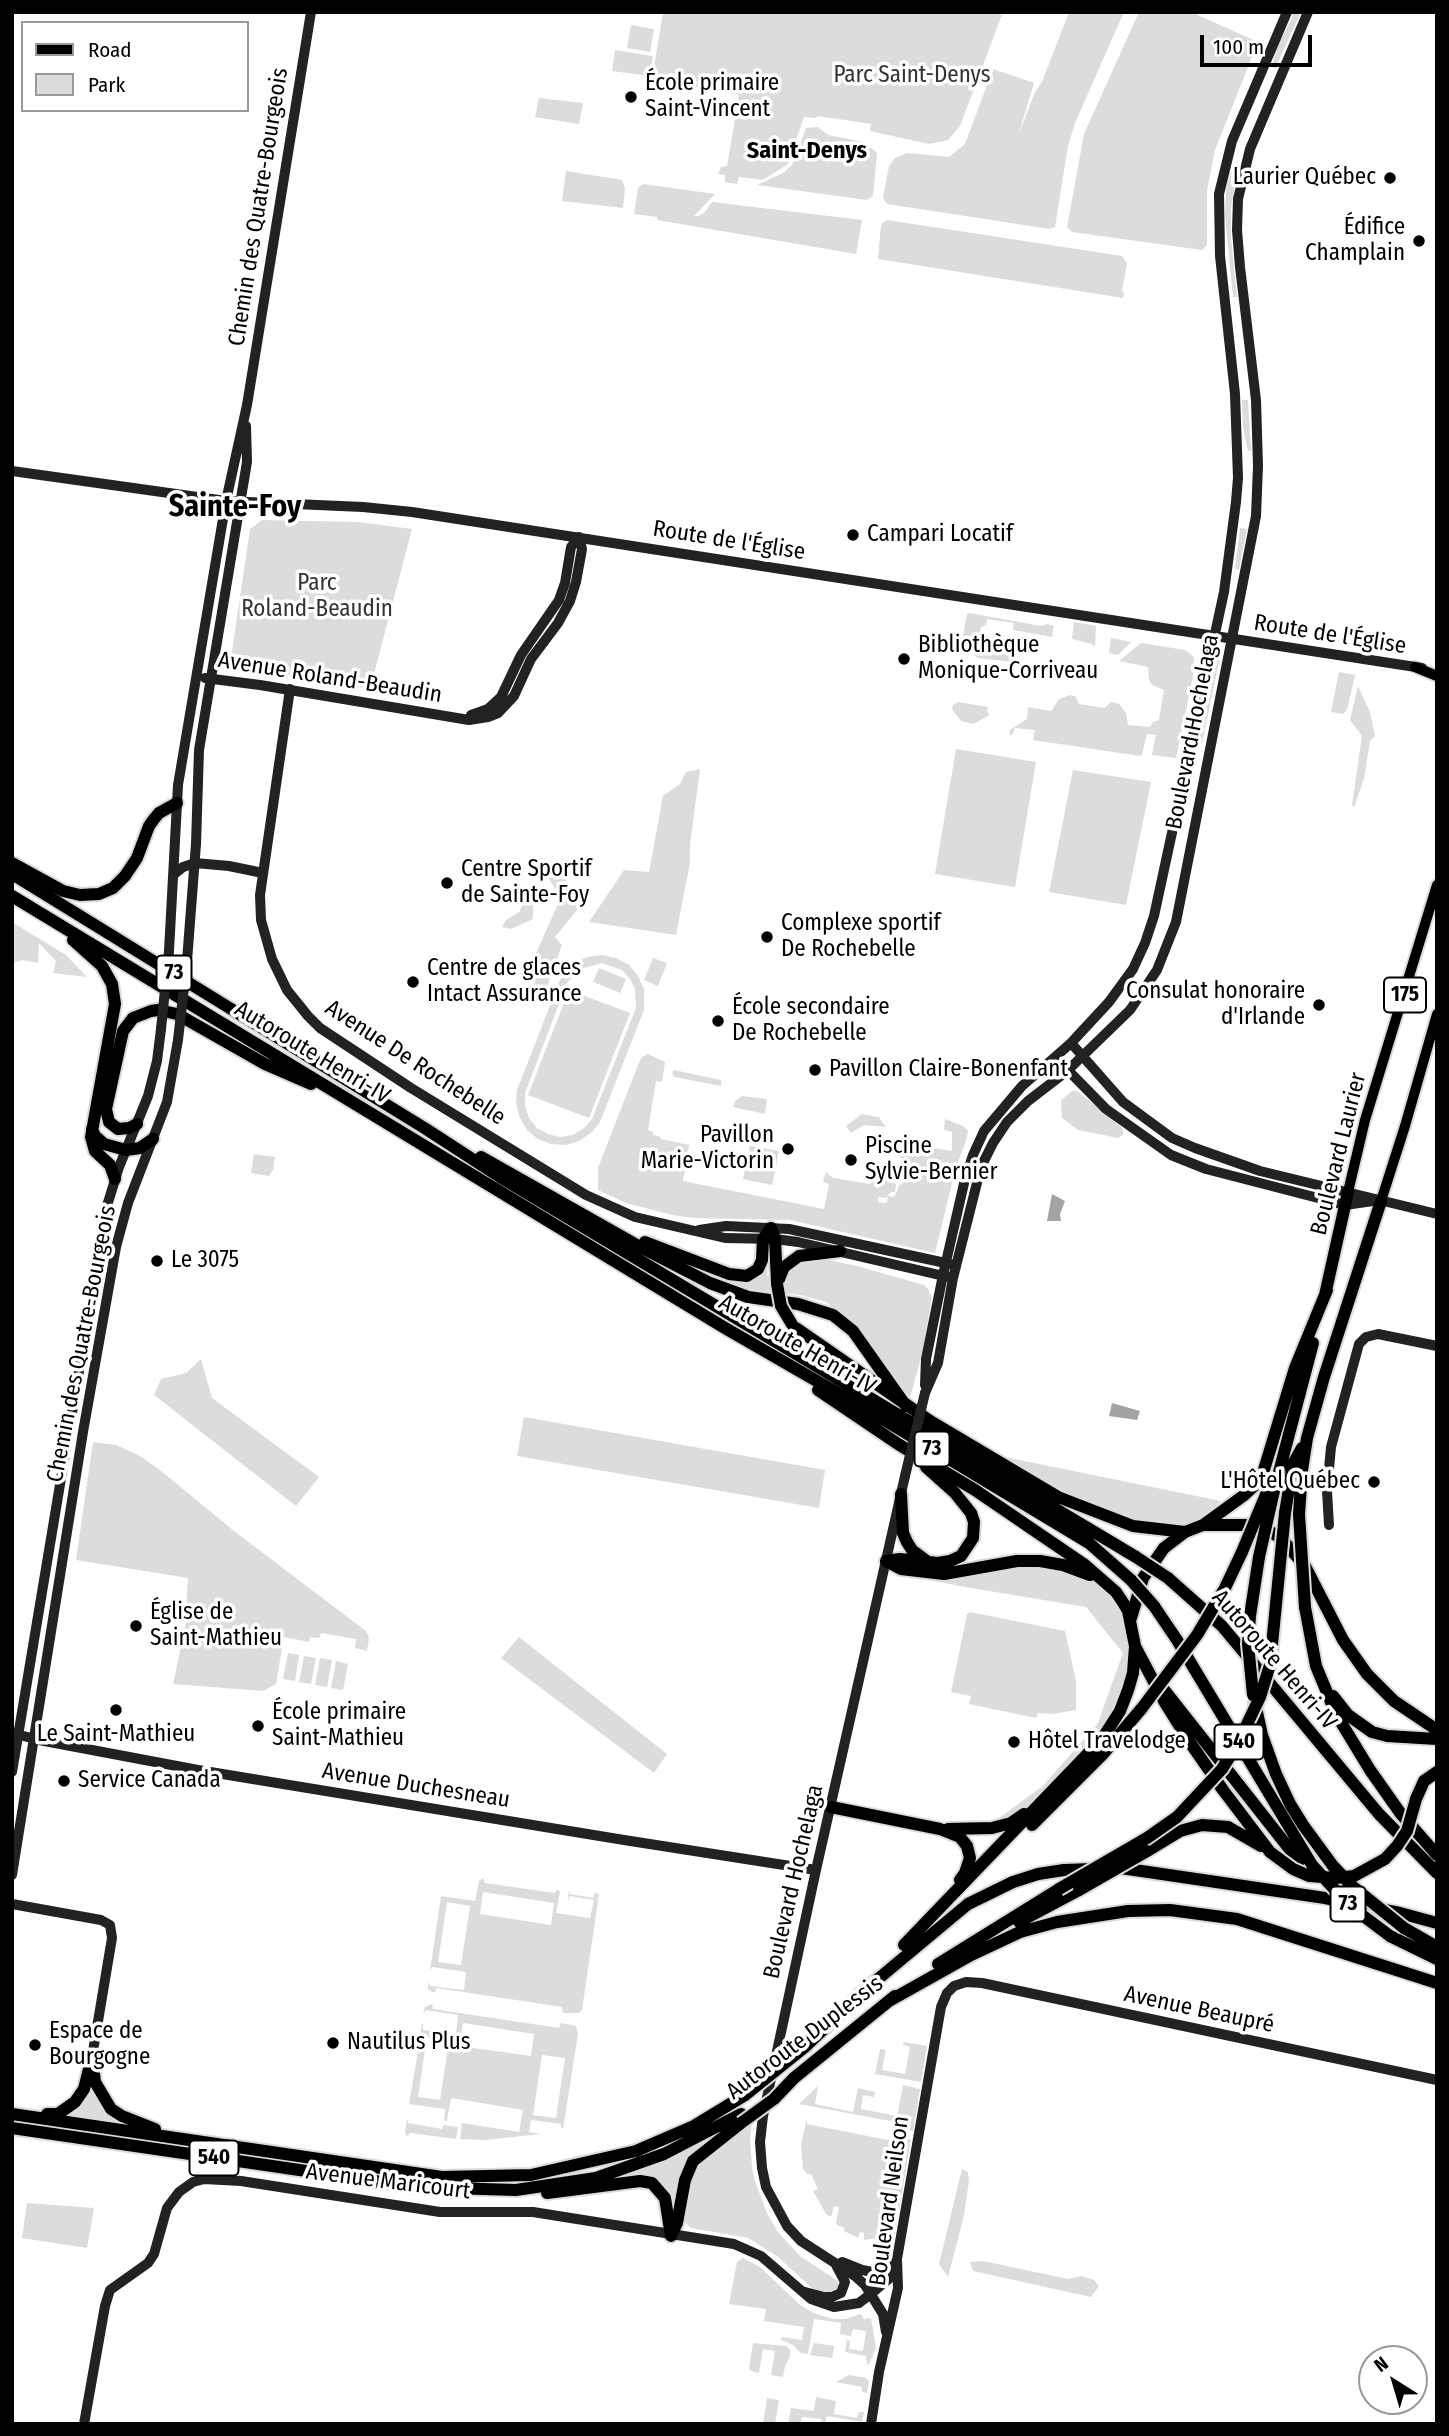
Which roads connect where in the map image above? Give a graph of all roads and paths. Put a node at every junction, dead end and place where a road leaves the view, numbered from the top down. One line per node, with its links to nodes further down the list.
1 (312, 12): 6 (main road, Chemin des Quatre-Bourgeois)
2 (1287, 12): 4 (main road, Boulevard Hochelaga)
3 (1308, 12): 5 (main road, Boulevard Hochelaga)
4 (1232, 141): 5 (main road); 11 (main road, Boulevard Hochelaga)
5 (1250, 149): 12 (main road, Boulevard Hochelaga)
6 (246, 408): 8 (main road, Chemin des Quatre-Bourgeois); 9 (main road, Chemin des Quatre-Bourgeois)
7 (12, 471): 8 (main road, Route de l'Église)
8 (226, 501): 9 (main road, Route de l'Église); 15 (main road, Chemin des Quatre-Bourgeois)
9 (240, 502): 10 (main road, Route de l'Église); 16 (main road, Chemin des Quatre-Bourgeois)
10 (579, 537): 11 (main road, Route de l'Église); 17 (main road, Avenue Roland-Beaudin)
11 (1214, 636): 12 (main road, Route de l'Église); 28 (main road, Boulevard Hochelaga)
12 (1231, 638): 13 (main road, Route de l'Église); 29 (main road, Boulevard Hochelaga)
13 (1415, 667): 14 (main road)
14 (1437, 673)
15 (197, 677): 16 (main road, Avenue Roland-Beaudin); 18 (main road, Chemin des Quatre-Bourgeois)
16 (211, 678): 17 (main road, Avenue Roland-Beaudin); 20 (main road, Chemin des Quatre-Bourgeois)
17 (290, 690): 21 (main road, Avenue De Rochebelle)
18 (177, 803): 19 (highway); 23 (main road, Chemin des Quatre-Bourgeois)
19 (12, 863)
20 (195, 863): 21 (main road); 23 (main road); 36 (main road, Chemin des Quatre-Bourgeois, bridge)
21 (263, 873): 43 (main road, Avenue De Rochebelle)
22 (12, 874): 35 (highway, Autoroute Henri-IV / 73)
23 (173, 875): 33 (main road, Chemin des Quatre-Bourgeois, bridge)
24 (1437, 885): 39 (main road, Boulevard Laurier / 175)
25 (12, 896): 26 (highway, Autoroute Henri-IV / 73)
26 (64, 928): 32 (highway, Autoroute Henri-IV / 73); 34 (highway)
27 (1437, 1014): 40 (main road, Boulevard Laurier / 175)
28 (1071, 1043): 29 (main road); 30 (main road, Boulevard Hochelaga)
29 (1083, 1056): 31 (main road, Boulevard Hochelaga); 39 (main road)
30 (1055, 1057): 31 (main road); 45 (main road, Boulevard Hochelaga)
31 (1067, 1071): 39 (main road); 45 (main road, Boulevard Hochelaga)
32 (357, 1104): 33 (highway); 50 (highway, Autoroute Henri-IV / 73)
33 (137, 1124): 37 (main road, Chemin des Quatre-Bourgeois)
34 (92, 1129): 37 (highway); 38 (highway)
35 (426, 1129): 42 (highway); 53 (highway, Autoroute Henri-IV / 73)
36 (153, 1139): 37 (highway); 71 (main road, Chemin des Quatre-Bourgeois)
37 (126, 1150): 38 (main road, Chemin des Quatre-Bourgeois)
38 (115, 1179): 70 (main road, Chemin des Quatre-Bourgeois)
39 (1346, 1198): 40 (main road); 48 (highway, Boulevard Laurier / 175)
40 (1381, 1200): 41 (main road); 55 (highway, Boulevard Laurier / 175)
41 (1437, 1214)
42 (611, 1229): 43 (highway); 52 (highway)
43 (770, 1235): 44 (main road, Avenue De Rochebelle); 45 (main road, Avenue De Rochebelle); 47 (highway)
44 (840, 1251): 46 (main road, Avenue De Rochebelle); 47 (highway)
45 (951, 1265): 46 (main road, Boulevard Hochelaga)
46 (948, 1277): 57 (main road, Boulevard Hochelaga, bridge)
47 (778, 1279): 49 (highway, bridge)
48 (1327, 1290): 54 (highway, Boulevard Laurier); 59 (highway)
49 (793, 1326): 52 (highway); 53 (highway)
50 (725, 1328): 56 (highway); 80 (highway, Autoroute Henri-IV / 73, bridge)
51 (1437, 1346): 60 (main road)
52 (906, 1406): 61 (highway)
53 (888, 1409): 82 (highway, Autoroute Henri-IV / 73, bridge)
54 (1287, 1434): 58 (highway, Autoroute Duplessis / 540)
55 (1307, 1438): 66 (highway, bridge); 89 (highway, Autoroute Duplessis / 540, bridge)
56 (898, 1444): 63 (highway); 64 (highway)
57 (901, 1494): 62 (main road, Boulevard Hochelaga); 63 (highway)
58 (1270, 1494): 87 (highway, Autoroute Duplessis / 540, bridge); 88 (highway, bridge)
59 (1203, 1525): 61 (highway); 69 (highway)
60 (1329, 1525)
61 (1185, 1532): 65 (highway)
62 (886, 1561): 63 (highway); 64 (highway); 76 (main road, Boulevard Hochelaga)
63 (928, 1562)
64 (1103, 1581): 65 (highway)
65 (1130, 1623): 67 (highway)
66 (1311, 1640): 72 (highway); 79 (highway)
67 (1135, 1646): 68 (highway); 75 (highway)
68 (1147, 1669): 78 (highway); 80 (highway)
69 (1437, 1730)
70 (15, 1733): 71 (main road, Avenue Duchesneau); 73 (main road, Chemin des Quatre-Bourgeois)
71 (34, 1739): 81 (main road, Avenue Duchesneau); 83 (main road, Chemin des Quatre-Bourgeois)
72 (1437, 1740)
73 (12, 1772)
74 (1437, 1772): 78 (highway, bridge)
75 (1049, 1795): 77 (highway); 85 (highway)
76 (831, 1807): 77 (highway); 81 (main road, Boulevard Hochelaga)
77 (940, 1829): 85 (highway)
78 (1270, 1852): 89 (highway, bridge)
79 (1437, 1855)
80 (1306, 1863): 90 (highway, Autoroute Henri-IV / 73, bridge)
81 (816, 1870): 103 (main road, Boulevard Hochelaga)
82 (1437, 1873)
83 (12, 1875)
84 (12, 1904): 95 (main road)
85 (938, 1908): 87 (highway)
86 (1437, 1923): 93 (highway)
87 (904, 1945): 93 (highway, Autoroute Duplessis / 540)
88 (1437, 1947)
89 (956, 1953): 94 (highway, Autoroute Duplessis / 540)
90 (1437, 1959)
91 (1437, 1983): 94 (highway)
92 (954, 1986): 96 (main road, Avenue Beaupré); 104 (main road, Boulevard Neilson)
93 (866, 1989): 100 (highway, Autoroute Duplessis / 540, bridge)
94 (889, 2001): 98 (highway, Autoroute Duplessis / 540, bridge)
95 (92, 2057): 97 (highway); 100 (highway)
96 (1437, 2080)
97 (12, 2114): 100 (highway, Autoroute Duplessis / 540)
98 (741, 2119): 101 (highway, Autoroute Duplessis / 540); 102 (highway)
99 (12, 2128): 101 (highway, Autoroute Duplessis / 540)
100 (175, 2137)
101 (416, 2188): 102 (highway)
102 (671, 2236): 105 (main road, Avenue Maricourt); 108 (main road, Avenue Maricourt)
103 (825, 2257): 104 (main road); 105 (main road); 106 (main road, Boulevard Hochelaga)
104 (897, 2259): 106 (main road, Avenue Maricourt); 107 (main road, Boulevard Neilson)
105 (801, 2291): 106 (main road, Avenue Maricourt)
106 (872, 2293): 107 (main road, Boulevard Hochelaga)
107 (887, 2336): 109 (main road, Boulevard Neilson)
108 (84, 2424)
109 (871, 2424)

